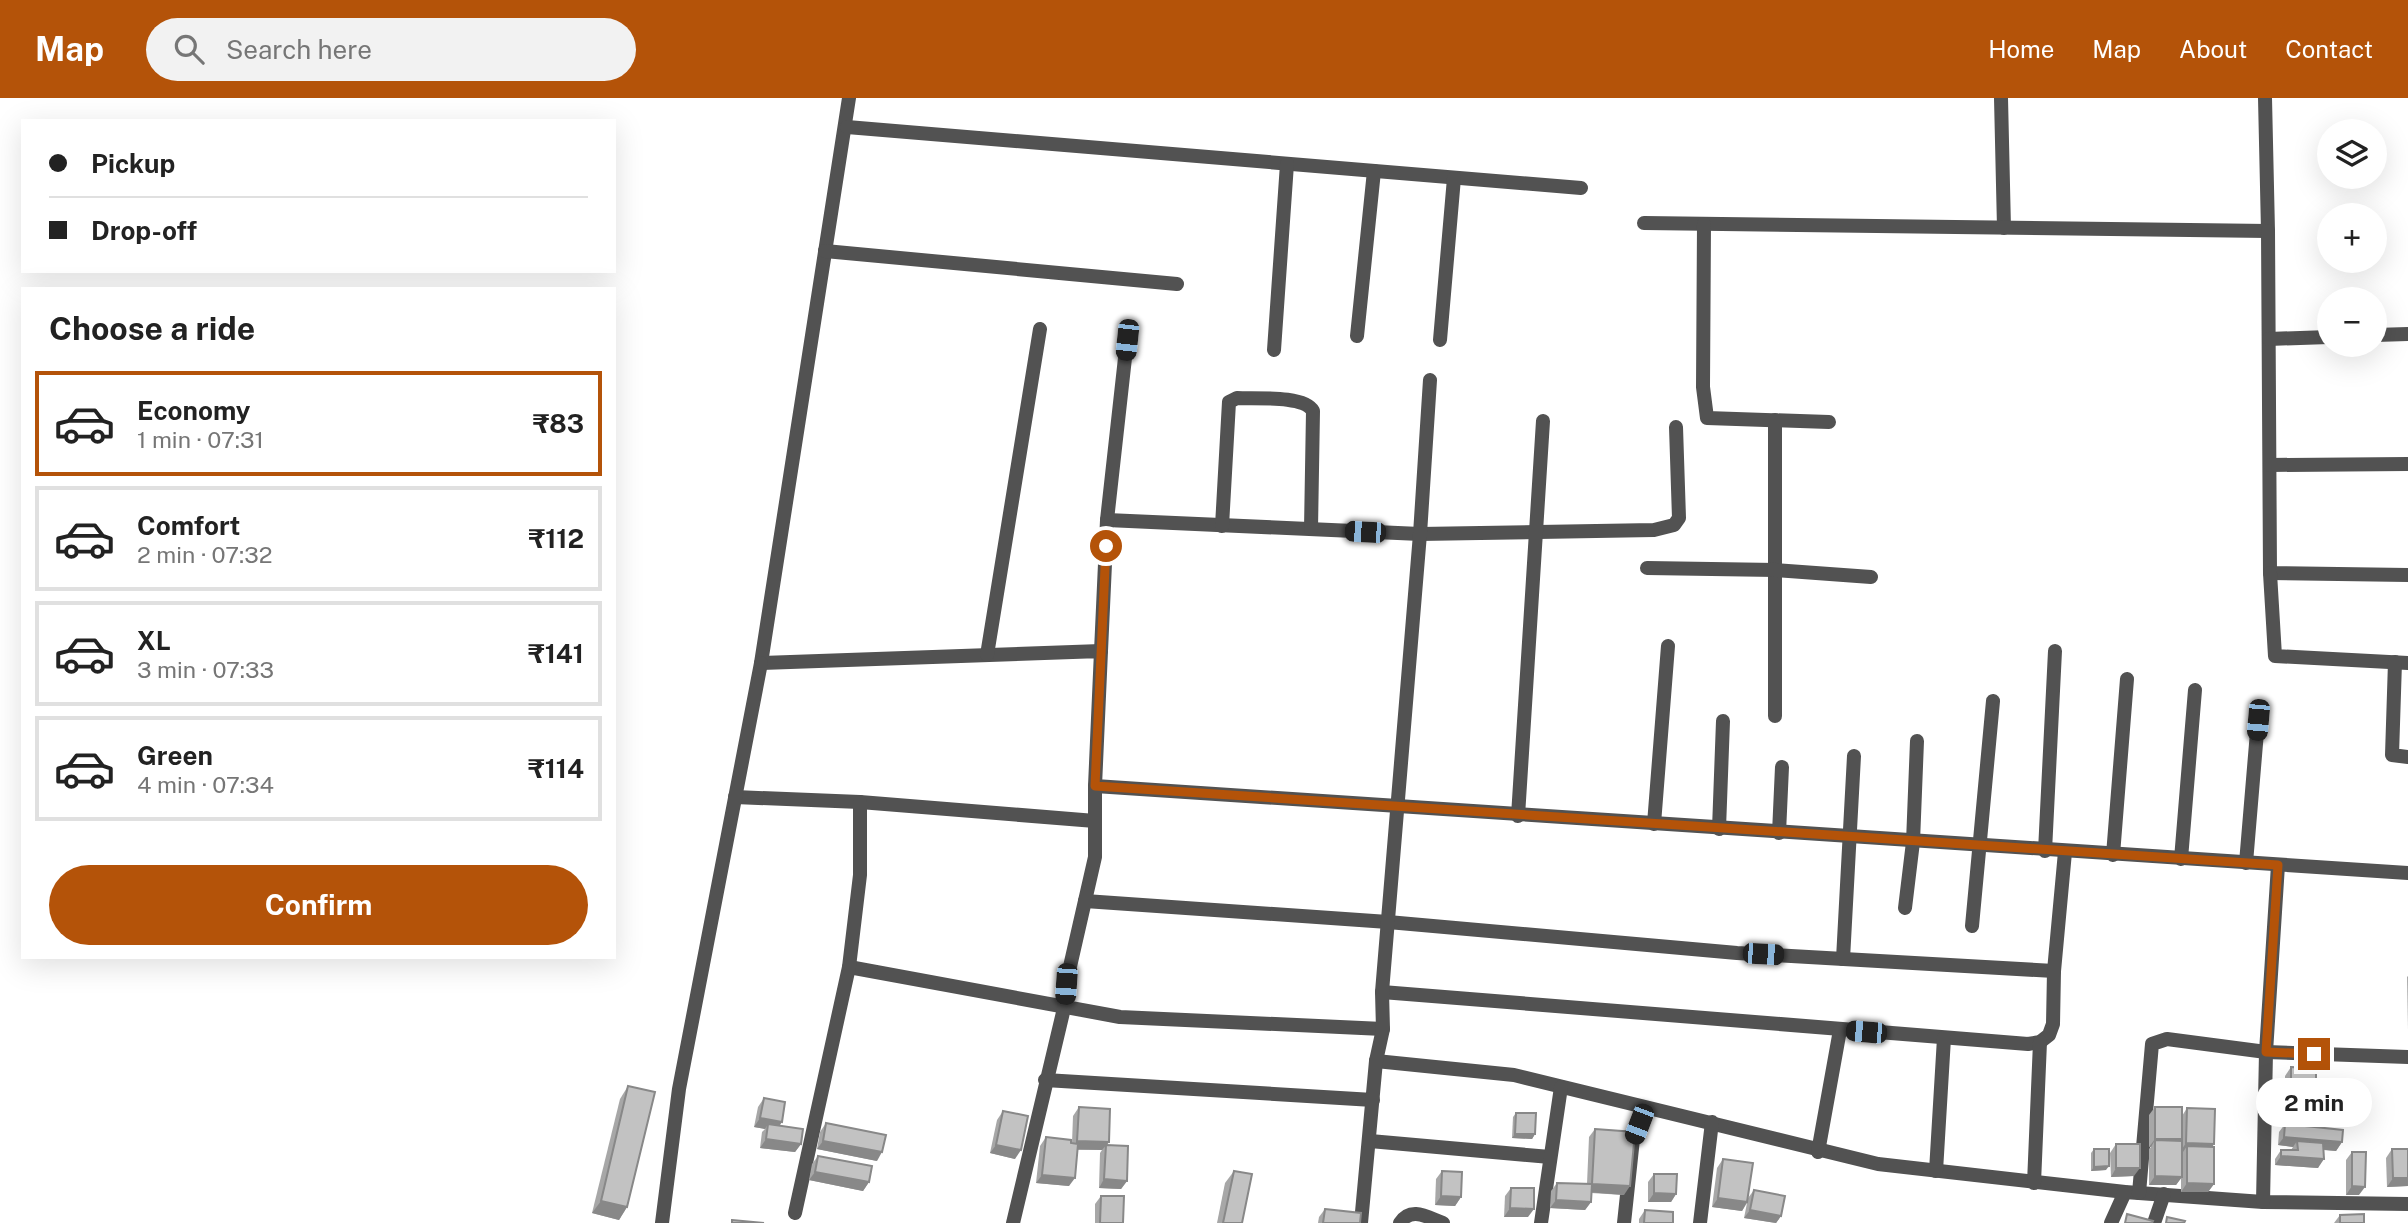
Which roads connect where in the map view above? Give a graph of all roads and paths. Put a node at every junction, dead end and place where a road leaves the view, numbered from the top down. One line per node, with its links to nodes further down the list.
1 (849, 98): 4 (street)
2 (2001, 98): 11 (street)
3 (2265, 98): 12 (street)
4 (847, 127): 5 (street); 13 (street)
5 (1287, 164): 6 (street); 23 (street)
6 (1374, 171): 7 (street); 18 (street)
7 (1454, 177): 8 (street); 22 (street)
8 (1581, 188)
9 (1644, 223): 10 (street)
10 (1704, 224): 11 (street); 26 (street)
11 (2004, 228): 12 (street)
12 (2268, 231): 20 (street)
13 (825, 251): 14 (street); 45 (street)
14 (1177, 284)
15 (1040, 329): 44 (street)
16 (2408, 334): 17 (street)
17 (2387, 335)
18 (1357, 336)
19 (2317, 337): 20 (street)
20 (2269, 339): 30 (street)
21 (1127, 340): 31 (street)
22 (1440, 340)
23 (1275, 350)
24 (1430, 380): 34 (street)
25 (1543, 421): 35 (street)
26 (1775, 421): 27 (street); 37 (street)
27 (1829, 422)
28 (1676, 428): 35 (street)
29 (2408, 464): 30 (street)
30 (2270, 465): 38 (street)
31 (1107, 520): 32 (street); 42 (street)
32 (1223, 526): 33 (street); 33 (street)
33 (1311, 529): 34 (street)
34 (1420, 534): 35 (street); 60 (street)
35 (1538, 534): 61 (street)
36 (1647, 568): 37 (street)
37 (1776, 570): 40 (street); 50 (street)
38 (2270, 573): 39 (street); 46 (street)
39 (2408, 575)
40 (1871, 577)
41 (1668, 646): 63 (street)
42 (1101, 651): 44 (street); 57 (street)
43 (2055, 651): 69 (street)
44 (987, 655): 45 (street)
45 (761, 663): 58 (street)
46 (2402, 663): 55 (street)
47 (2127, 679): 71 (street)
48 (2195, 690): 72 (street)
49 (1993, 701): 68 (street)
50 (1775, 716)
51 (2258, 720): 73 (street)
52 (1724, 721): 64 (street)
53 (1917, 741): 67 (street)
54 (1854, 756): 66 (street)
55 (2408, 757)
56 (1782, 767): 65 (street)
57 (1095, 786): 60 (street); 62 (street)
58 (736, 797): 59 (street); 107 (street)
59 (860, 802): 62 (street); 81 (street)
60 (1397, 806): 61 (street); 78 (street)
61 (1518, 816): 63 (street)
62 (1096, 821): 76 (street)
63 (1654, 824): 64 (street)
64 (1719, 829): 65 (street)
65 (1779, 833): 66 (street)
66 (1850, 838): 67 (street); 80 (street)
67 (1913, 842): 68 (street); 77 (street)
68 (1981, 847): 69 (street); 79 (street)
69 (2045, 851): 70 (street)
70 (2065, 852): 71 (street); 82 (street)
71 (2113, 855): 72 (street)
72 (2181, 859): 73 (street)
73 (2246, 863): 74 (street)
74 (2278, 865): 75 (street); 89 (street)
75 (2408, 873)
76 (1084, 901): 78 (street); 84 (street)
77 (1905, 908)
78 (1388, 922): 80 (street); 83 (street)
79 (1972, 926)
80 (1843, 959): 82 (street)
81 (849, 967): 84 (street); 106 (street)
82 (2054, 971): 88 (street)
83 (1382, 992): 85 (street); 86 (street)
84 (1065, 1004): 85 (street); 92 (street)
85 (1382, 1029): 91 (street)
86 (1840, 1030): 87 (street); 98 (street)
87 (1944, 1038): 88 (street); 100 (street)
88 (2040, 1042): 101 (street)
89 (2266, 1052): 90 (street); 102 (street); 104 (street)
90 (2408, 1057)
91 (1376, 1061): 93 (street); 94 (street)
92 (1045, 1080): 94 (street); 108 (street)
93 (1561, 1087): 95 (street); 99 (street)
94 (1373, 1100): 97 (street)
95 (1646, 1108): 96 (street); 113 (street)
96 (1712, 1122): 98 (street); 114 (street)
97 (1370, 1141): 99 (street); 109 (street)
98 (1818, 1152): 100 (street)
99 (1550, 1157): 112 (street)
100 (1936, 1171): 101 (street)
101 (2034, 1183): 102 (street)
102 (2132, 1192): 103 (street); 115 (street)
103 (2164, 1194): 104 (street); 116 (street)
104 (2263, 1202): 105 (street)
105 (2408, 1204)
106 (795, 1213)
107 (662, 1223)
108 (1013, 1223)
109 (1361, 1223)
110 (1400, 1223): 111 (street)
111 (1443, 1223)
112 (1541, 1223)
113 (1624, 1223)
114 (1700, 1223)
115 (2111, 1223)
116 (2154, 1223)

